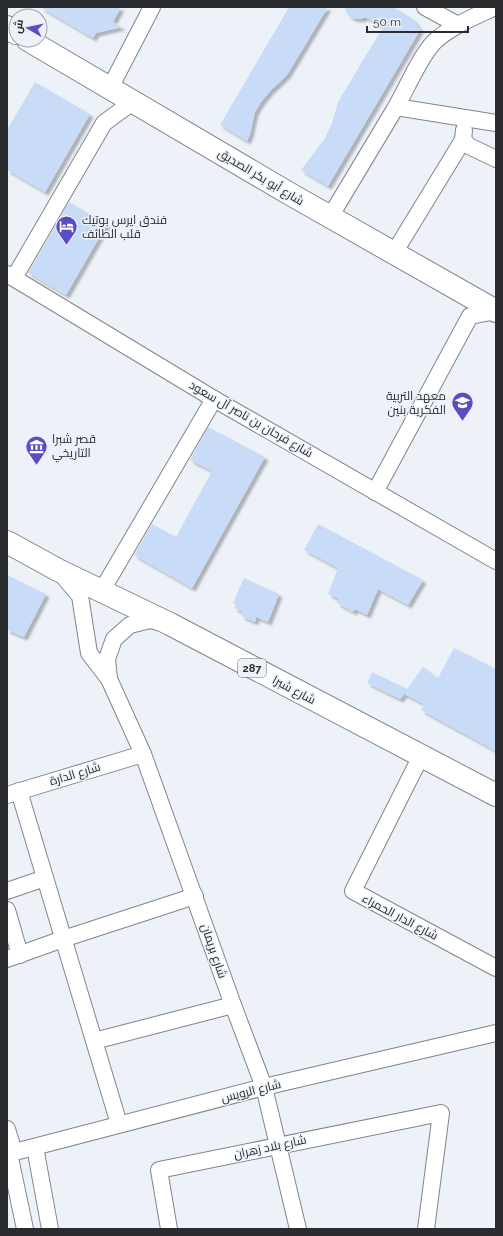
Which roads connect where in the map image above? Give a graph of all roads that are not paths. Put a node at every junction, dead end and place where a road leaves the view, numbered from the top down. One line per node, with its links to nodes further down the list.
1 (152, 7): 6 (street)
2 (425, 7): 4 (street)
3 (495, 7): 4 (street)
4 (458, 25): 8 (street)
5 (42, 48): 6 (main road, شارع أبو بكر الصديق)
6 (110, 88): 7 (main road, شارع أبو بكر الصديق)
7 (134, 101): 13 (main road, شارع أبو بكر الصديق); 15 (street)
8 (396, 107): 9 (street); 13 (street)
9 (467, 118): 10 (street); 11 (street)
10 (496, 123)
11 (463, 140): 12 (street); 14 (street)
12 (496, 159)
13 (330, 217): 14 (main road, شارع أبو بكر الصديق)
14 (394, 253): 16 (main road, شارع أبو بكر الصديق)
15 (11, 276): 17 (street, شارع فرحان بن ناصر آل سعود)
16 (496, 311): 18 (street)
17 (214, 399): 18 (street, شارع فرحان بن ناصر آل سعود); 22 (street)
18 (375, 492): 20 (street, شارع فرحان بن ناصر آل سعود)
19 (7, 542): 21 (main road, شارع شبرا / 287)
20 (496, 561)
21 (58, 570): 22 (main road, شارع شبرا / 287); 24 (street)
22 (101, 592): 23 (main road, شارع شبرا / 287)
23 (170, 624): 24 (street); 26 (main road, شارع شبرا / 287)
24 (109, 679): 25 (street, شارع بريمان)
25 (143, 754): 27 (street, شارع الدارة); 31 (street, شارع بريمان)
26 (421, 756): 28 (main road, شارع شبرا / 287); 35 (street, شارع الدار الحمراء)
27 (13, 793): 29 (street)
28 (496, 795)
29 (45, 878): 30 (street); 33 (street)
30 (7, 891)
31 (195, 896): 33 (street); 36 (street, شارع بريمان)
32 (7, 910): 34 (street)
33 (63, 939): 34 (street); 38 (street)
34 (14, 957)
35 (496, 968)
36 (233, 1005): 38 (street); 39 (street, شارع بريمان)
37 (496, 1033): 39 (street, شارع الرويس)
38 (94, 1041): 40 (street)
39 (264, 1087): 40 (street, شارع الرويس); 42 (street, شارع بريمان)
40 (119, 1124): 43 (street, شارع الرويس)
41 (7, 1129): 44 (street)
42 (279, 1145): 45 (street, شارع بلاد زهران); 48 (street, شارع بلاد زهران); 49 (street, شارع بريمان)
43 (35, 1146): 44 (street, شارع الرويس); 47 (street)
44 (10, 1153): 46 (street)
45 (422, 1228)
46 (25, 1229)
47 (50, 1229)
48 (169, 1229)
49 (298, 1229)

